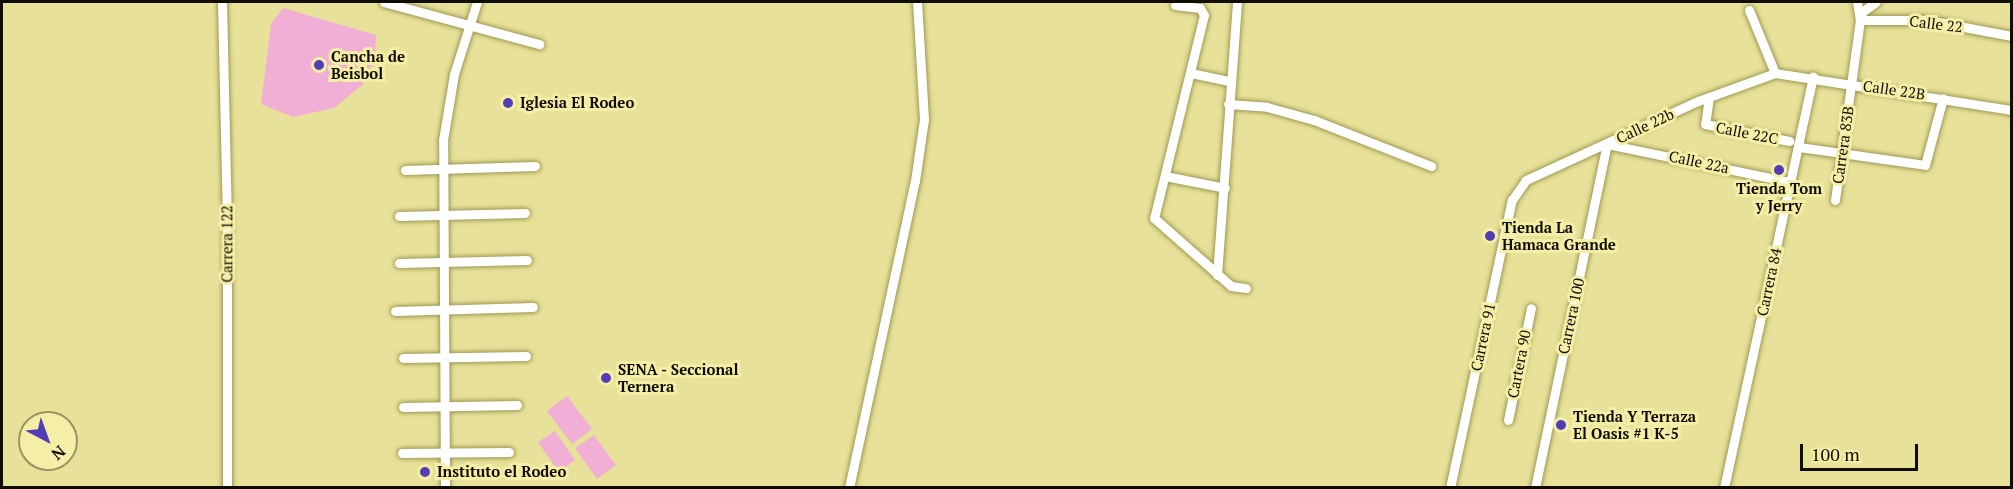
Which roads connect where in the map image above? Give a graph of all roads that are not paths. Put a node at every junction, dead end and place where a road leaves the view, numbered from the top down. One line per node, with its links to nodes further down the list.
1 (222, 2): 58 (street, Carrera 122)
2 (384, 2): 11 (street)
3 (477, 2): 11 (street)
4 (917, 2): 60 (street)
5 (1237, 2): 17 (street)
6 (1857, 2): 10 (street, Carrera 83B)
7 (1876, 2): 10 (street)
8 (1174, 4): 15 (street)
9 (1749, 10): 14 (street)
10 (1860, 20): 12 (street, Calle 22); 18 (street, Carrera 83B)
11 (469, 25): 13 (street); 30 (street)
12 (2012, 36)
13 (539, 44)
14 (1775, 72): 16 (street, Calle 22B); 19 (street, Calle 22b)
15 (1191, 73): 17 (street); 31 (street)
16 (1813, 77): 18 (street, Calle 22B); 25 (street, Carrera 84)
17 (1230, 81): 21 (street)
18 (1851, 84): 20 (street, Calle 22B); 26 (street, Carrera 83B)
19 (1709, 97): 23 (street, Calle 22C); 24 (street, Calle 22b)
20 (1943, 98): 22 (street, Calle 22B); 26 (street, Calle 22C)
21 (1228, 104): 28 (street); 34 (street)
22 (2012, 110)
23 (1789, 141)
24 (1607, 144): 32 (street, Calle 22a); 33 (street, Calle 22b); 62 (street, Carrera 100)
25 (1799, 147): 26 (street, Calle 22C); 32 (street, Carrera 84)
26 (1842, 152): 35 (street, Carrera 83B)
27 (536, 166): 30 (street)
28 (1431, 166)
29 (405, 170): 30 (street)
30 (442, 170): 38 (street)
31 (1165, 176): 34 (street); 42 (street)
32 (1791, 182): 63 (street, Carrera 84)
33 (1518, 187): 61 (street, Carrera 91)
34 (1225, 188): 42 (street)
35 (1835, 200)
36 (525, 213): 38 (street)
37 (399, 216): 38 (street)
38 (442, 216): 40 (street)
39 (527, 260): 40 (street)
40 (443, 262): 41 (street); 46 (street)
41 (399, 263)
42 (1217, 275): 43 (street)
43 (1246, 288)
44 (532, 307): 46 (street)
45 (1531, 308): 54 (street, Cartera 90)
46 (443, 309): 47 (street); 50 (street)
47 (395, 311)
48 (526, 356): 50 (street)
49 (403, 358): 50 (street)
50 (444, 358): 53 (street)
51 (517, 405): 53 (street)
52 (402, 407): 53 (street)
53 (444, 407): 55 (street)
54 (1508, 420)
55 (445, 452): 56 (street); 57 (street); 59 (street)
56 (509, 452)
57 (402, 453)
58 (226, 488)
59 (445, 488)
60 (849, 488)
61 (1450, 488)
62 (1535, 488)
63 (1724, 488)

